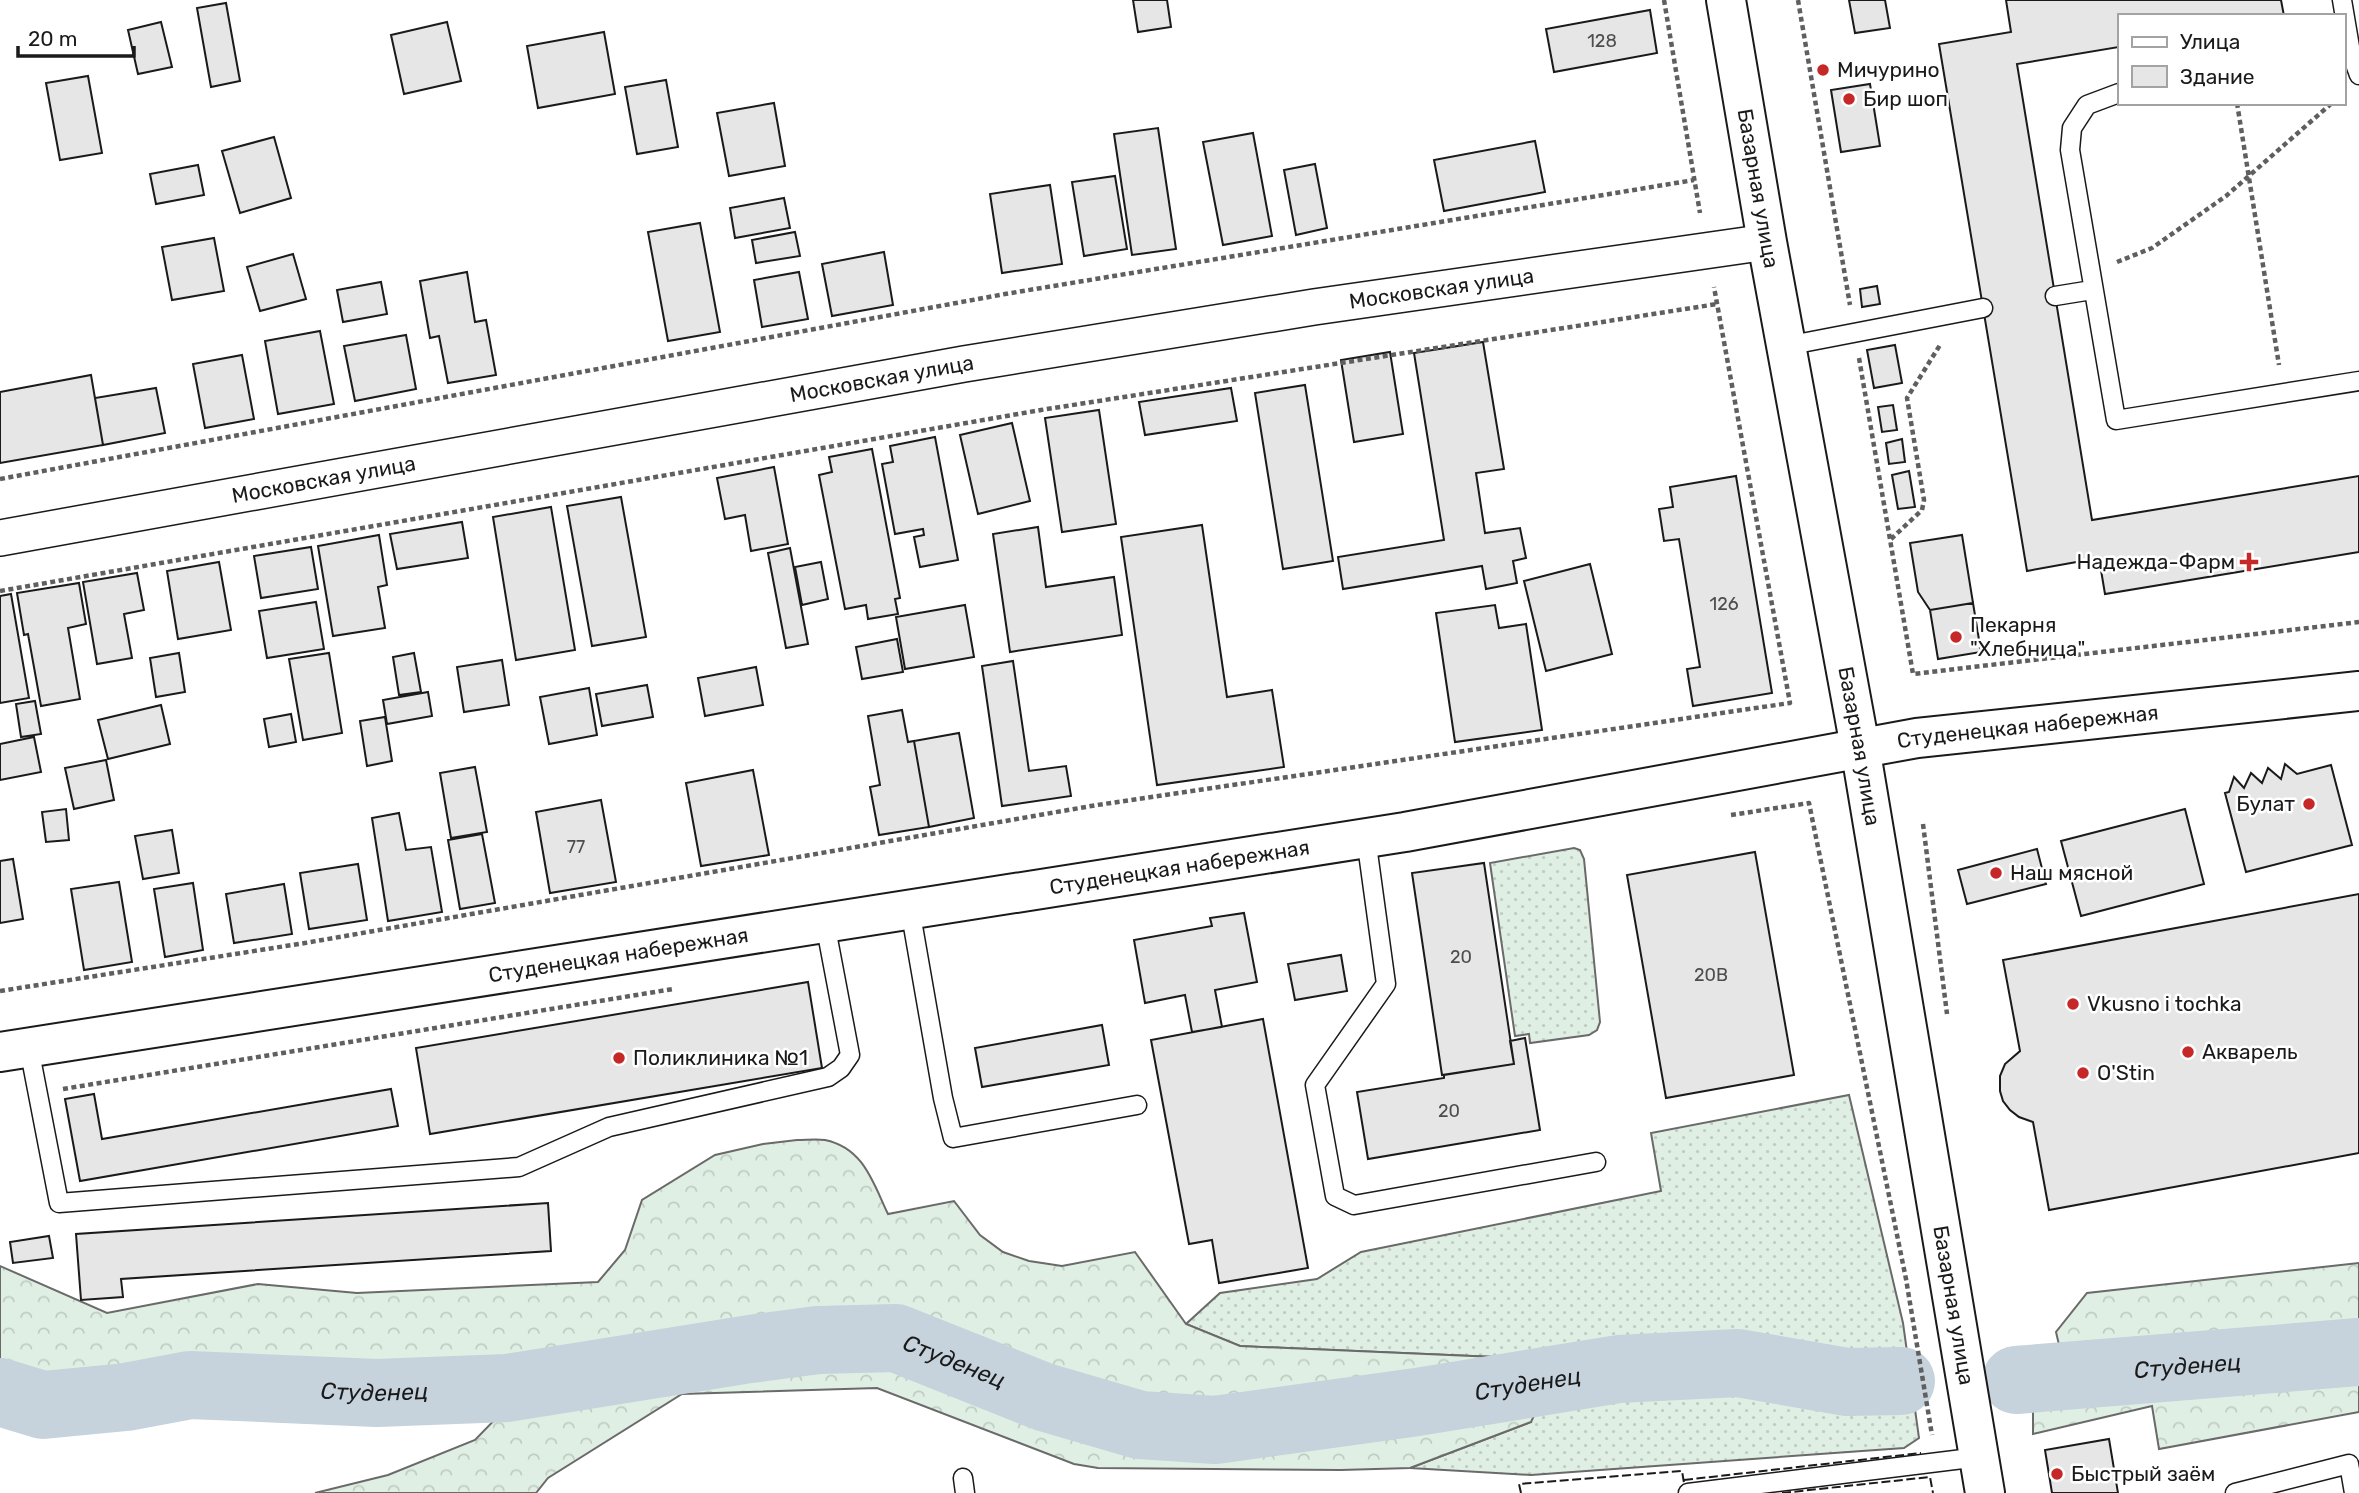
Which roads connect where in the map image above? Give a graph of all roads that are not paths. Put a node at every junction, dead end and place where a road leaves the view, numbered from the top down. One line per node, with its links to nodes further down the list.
1 (1726, 0): 6 (street, Базарная улица)
2 (2345, 32): 3 (lane)
3 (2347, 53): 4 (lane)
4 (2359, 75)
5 (2118, 93): 7 (lane)
6 (1767, 242): 10 (street, Базарная улица); 12 (street, Московская улица)
7 (2091, 282): 8 (lane); 11 (lane)
8 (2055, 296)
9 (1983, 308): 10 (lane)
10 (1786, 346): 14 (street, Базарная улица)
11 (2359, 381)
12 (0, 538)
13 (2359, 691): 14 (street, Студенецкая набережная)
14 (1860, 747): 15 (street, Студенецкая набережная); 21 (street, Базарная улица)
15 (1366, 838): 16 (street, Студенецкая набережная); 20 (lane)
16 (910, 909): 17 (street, Студенецкая набережная); 19 (lane)
17 (825, 923): 18 (street, Студенецкая набережная); 18 (lane)
18 (14, 1050)
19 (1137, 1105)
20 (1596, 1162)
21 (1982, 1475): 22 (lane)
22 (1688, 1493)
23 (2235, 1493): 24 (lane)
24 (2354, 1493)

